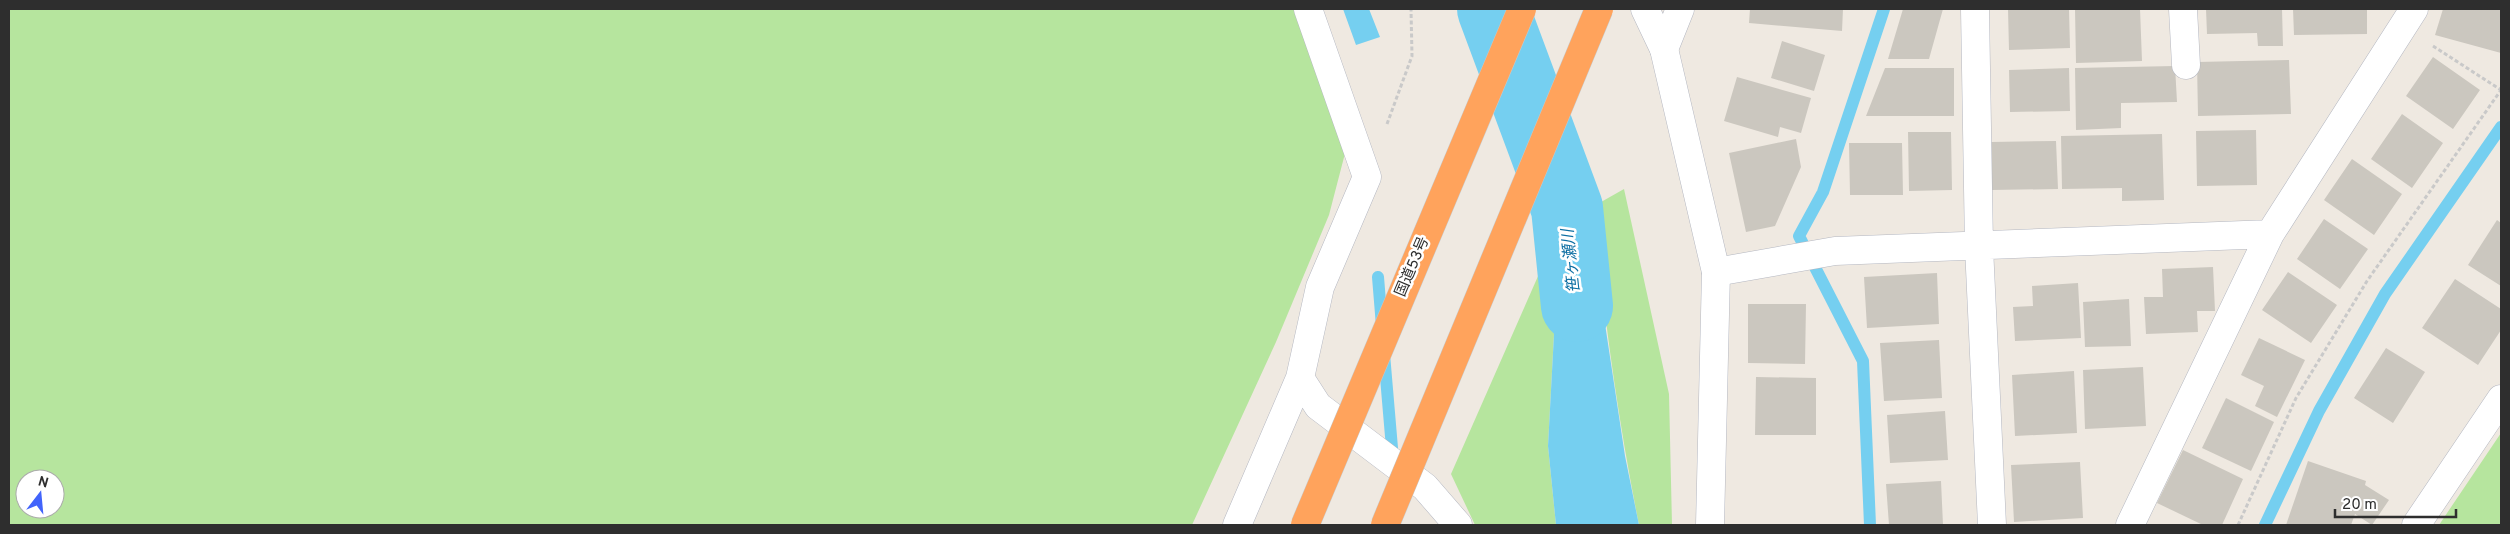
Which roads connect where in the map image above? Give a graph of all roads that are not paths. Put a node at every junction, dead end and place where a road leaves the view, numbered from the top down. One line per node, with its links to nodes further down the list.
1 (1308, 9): 14 (street)
2 (1522, 9): 17 (highway, 国道53号, bridge)
3 (1599, 9): 18 (highway, bridge)
4 (1645, 9): 9 (street)
5 (1680, 9): 9 (street)
6 (1975, 9): 12 (street)
7 (2183, 9): 10 (street)
8 (2408, 18): 11 (street)
9 (1664, 48): 13 (street)
10 (2186, 64)
11 (2270, 234): 12 (street); 22 (street)
12 (1979, 247): 13 (street); 21 (street)
13 (1716, 272): 20 (street)
14 (1300, 378): 16 (street); 19 (street)
15 (2501, 400): 23 (street)
16 (1237, 525)
17 (1305, 525)
18 (1385, 525)
19 (1458, 525)
20 (1710, 525)
21 (1992, 525)
22 (2130, 525)
23 (2416, 525)

